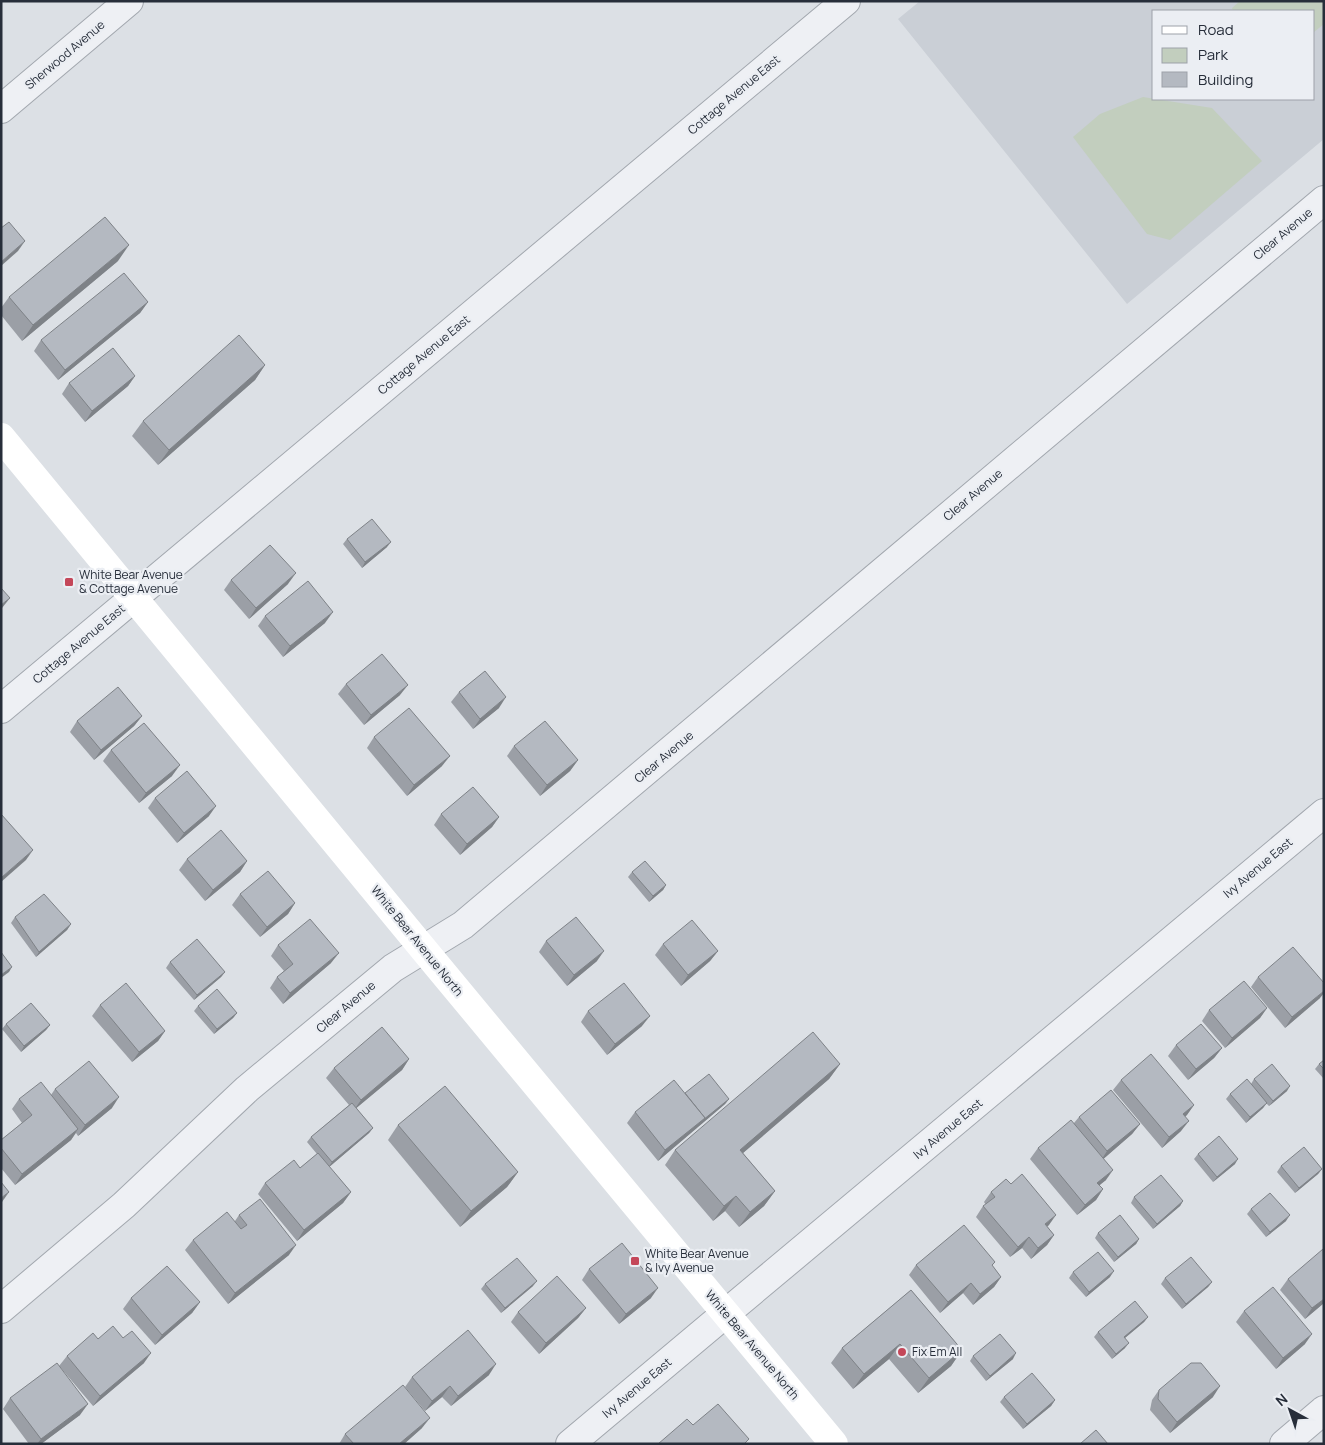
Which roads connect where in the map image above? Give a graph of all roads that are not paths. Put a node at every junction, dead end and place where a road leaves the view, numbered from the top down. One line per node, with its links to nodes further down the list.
1 (129, 1): 3 (street, Sherwood Avenue)
2 (846, 1): 6 (street, Cottage Avenue East)
3 (1, 109)
4 (1324, 200): 9 (street, Clear Avenue)
5 (1, 437): 6 (main road, White Bear Avenue North)
6 (134, 597): 7 (street, Cottage Avenue East); 9 (main road, White Bear Avenue North)
7 (1, 709)
8 (1324, 813): 11 (street, Ivy Avenue East)
9 (423, 949): 10 (street, Clear Avenue); 11 (main road, White Bear Avenue North)
10 (1, 1309)
11 (725, 1314): 13 (street, Ivy Avenue East); 14 (main road, White Bear Avenue North)
12 (1324, 1410): 15 (street)
13 (570, 1444)
14 (834, 1444)
15 (1284, 1444)

